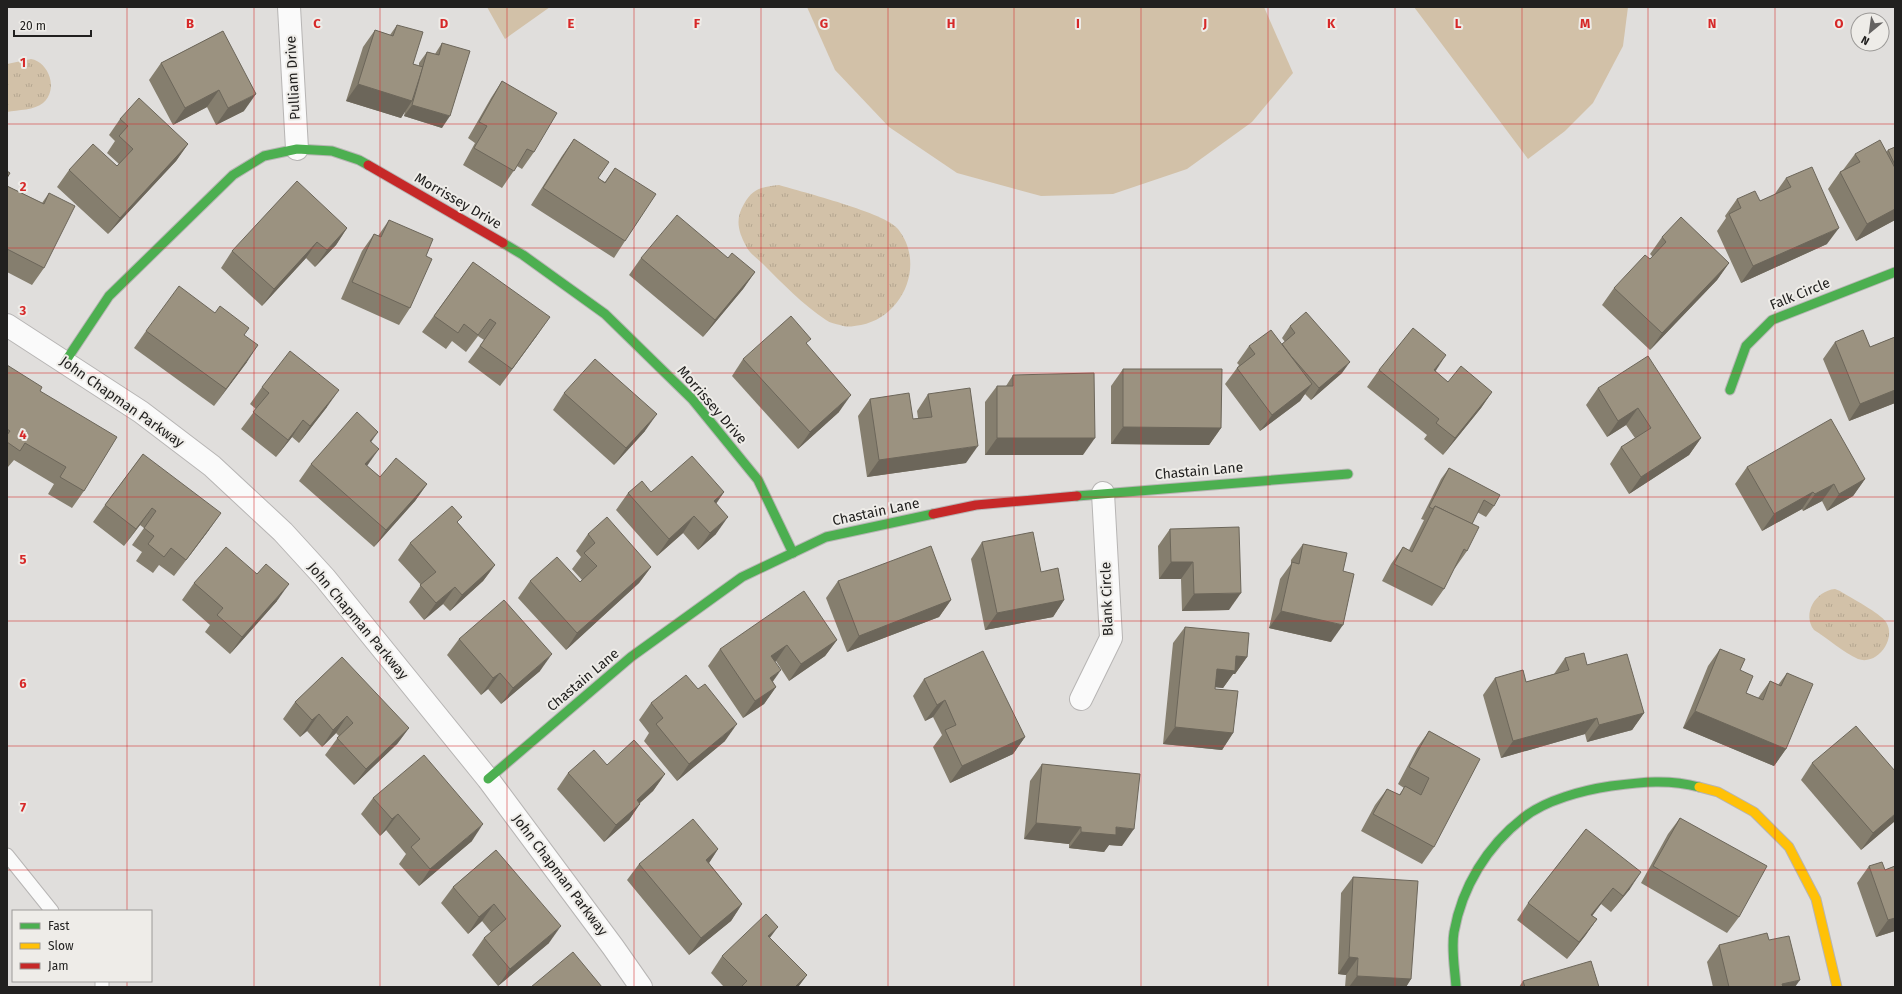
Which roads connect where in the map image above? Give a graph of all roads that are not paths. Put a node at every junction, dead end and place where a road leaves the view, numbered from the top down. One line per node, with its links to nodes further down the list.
1 (289, 7): 2 (street, Pulliam Drive)
2 (297, 148): 5 (street, Morrissey Drive); 9 (street, Morrissey Drive)
3 (1895, 272): 6 (street, Falk Circle)
4 (7, 325): 5 (street, John Chapman Parkway)
5 (65, 362): 11 (street, John Chapman Parkway)
6 (1730, 390)
7 (1348, 474): 8 (street, Chastain Lane)
8 (1103, 493): 9 (street, Chastain Lane); 10 (street, Blank Circle)
9 (792, 553): 11 (street, Chastain Lane)
10 (1081, 699)
11 (488, 779): 14 (street, John Chapman Parkway)
12 (7, 855): 13 (lane)
13 (51, 910)
14 (641, 987)
15 (1456, 987): 16 (street)
16 (1837, 987)

